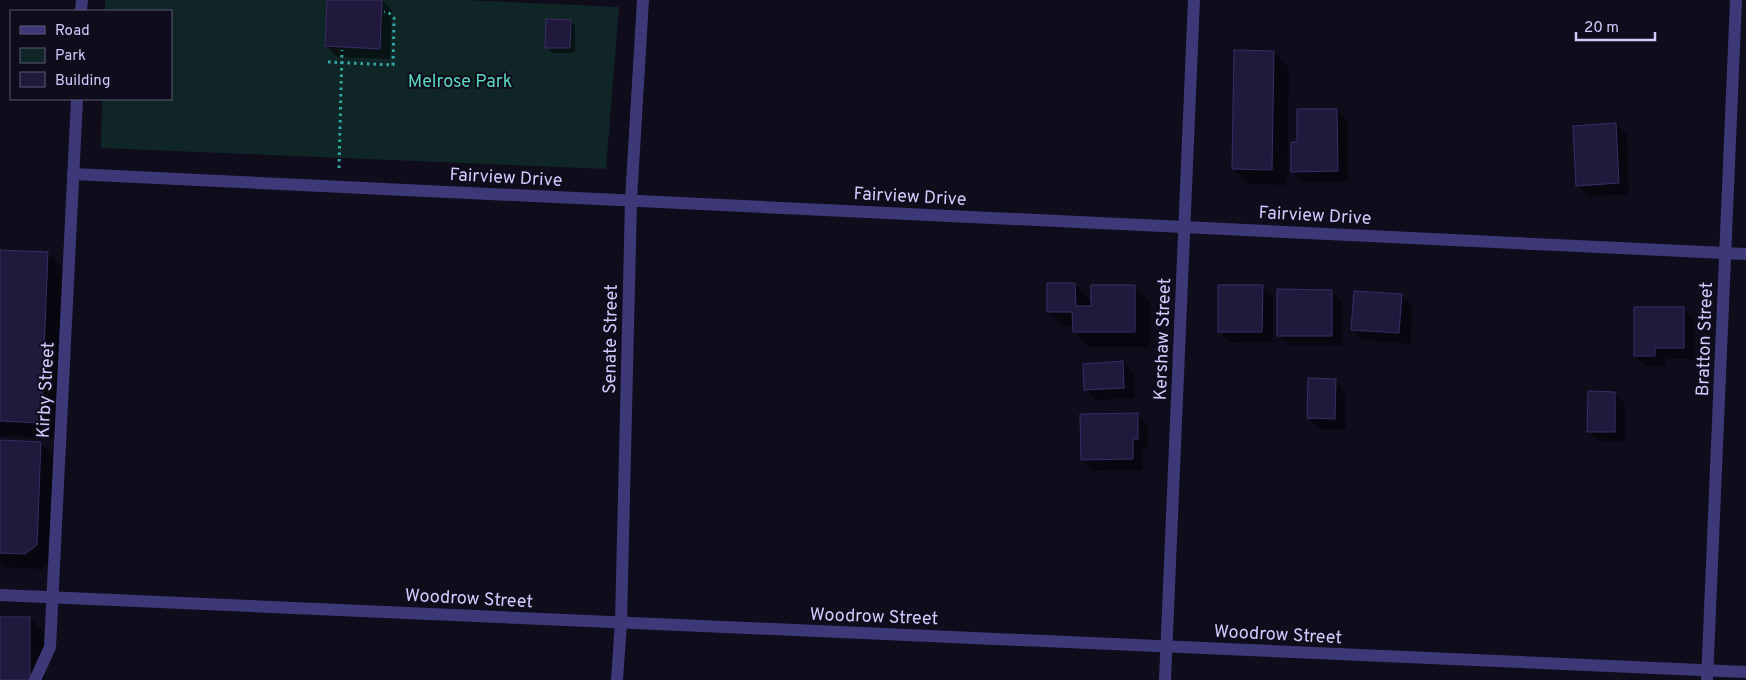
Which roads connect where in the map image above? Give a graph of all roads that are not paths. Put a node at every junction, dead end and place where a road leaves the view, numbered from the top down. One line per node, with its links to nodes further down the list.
1 (643, 0): 6 (street, Senate Street)
2 (1194, 0): 7 (street, Kershaw Street)
3 (1736, 0): 8 (street, Bratton Street)
4 (77, 100): 5 (street, Kirby Street)
5 (73, 174): 6 (street, Fairview Drive); 11 (street, Kirby Street)
6 (631, 200): 7 (street, Fairview Drive); 12 (street, Senate Street)
7 (1184, 227): 8 (street, Fairview Drive); 13 (street, Kershaw Street)
8 (1726, 253): 9 (street, Fairview Drive); 15 (street, Bratton Street)
9 (1746, 254)
10 (0, 595): 11 (street, Woodrow Street)
11 (53, 598): 12 (street, Woodrow Street); 16 (street, Kirby Street)
12 (621, 622): 13 (street, Woodrow Street); 17 (street, Senate Street)
13 (1168, 646): 15 (street, Woodrow Street); 18 (street, Kershaw Street)
14 (1746, 672): 15 (street, Woodrow Street)
15 (1707, 675)
16 (35, 680)
17 (617, 680)
18 (1166, 680)

